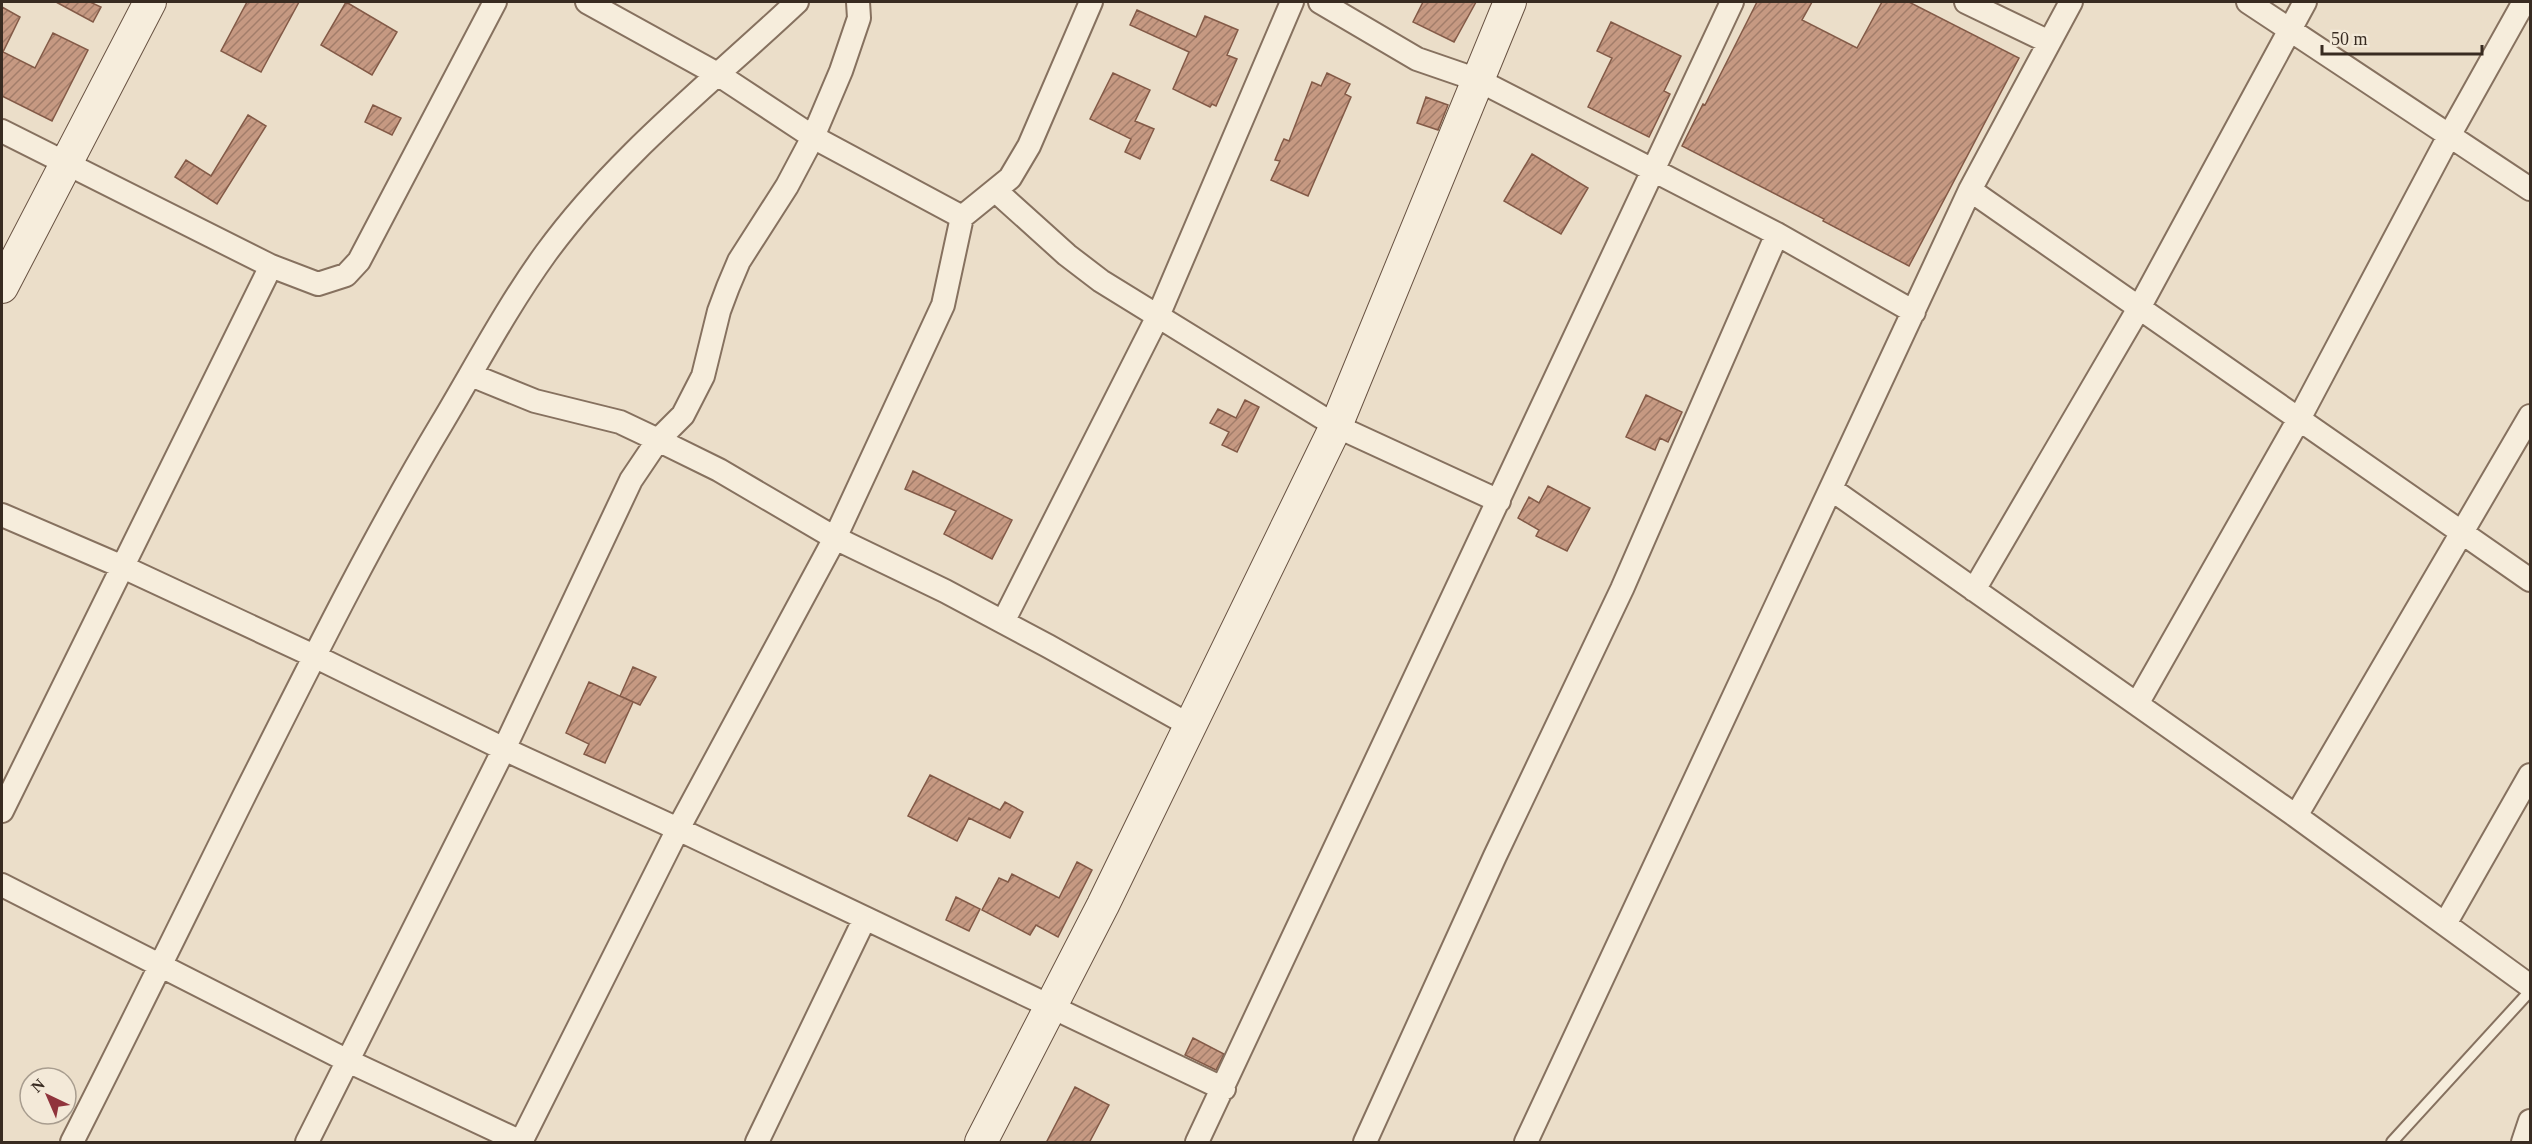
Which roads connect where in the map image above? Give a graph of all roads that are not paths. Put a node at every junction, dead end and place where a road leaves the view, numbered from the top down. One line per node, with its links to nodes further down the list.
1 (150, 2): 23 (street)
2 (495, 2): 30 (street)
3 (587, 2): 18 (street)
4 (797, 2): 18 (street)
5 (858, 2): 22 (street)
6 (1091, 2): 27 (street)
7 (1292, 2): 34 (street)
8 (1320, 2): 19 (street)
9 (1510, 2): 19 (street)
10 (1732, 2): 24 (street)
11 (1966, 2): 17 (street)
12 (2071, 2): 17 (street)
13 (2248, 2): 16 (street)
14 (2305, 2): 16 (street)
15 (2524, 2): 21 (street)
16 (2290, 28): 21 (street); 32 (street)
17 (2049, 42): 26 (street)
18 (719, 75): 22 (street); 35 (street)
19 (1478, 80): 24 (street); 38 (street)
20 (2, 131): 23 (street)
21 (2449, 136): 25 (street); 37 (street)
22 (813, 137): 28 (street); 39 (street)
23 (67, 162): 30 (street); 31 (street)
24 (1653, 170): 29 (street); 41 (street)
25 (2530, 189)
26 (1970, 190): 32 (street); 33 (street)
27 (996, 191): 28 (street); 34 (street)
28 (962, 217): 44 (street)
29 (1777, 234): 33 (street); 73 (street)
30 (271, 266): 45 (street)
31 (2, 287)
32 (2139, 308): 37 (street); 47 (street)
33 (1914, 312): 40 (street)
34 (1158, 316): 38 (street); 48 (street)
35 (471, 375): 39 (street); 49 (street)
36 (2530, 416): 43 (street)
37 (2299, 419): 43 (street); 50 (street)
38 (1335, 426): 41 (street); 51 (street)
39 (658, 440): 44 (street); 52 (street)
40 (1831, 489): 47 (street); 74 (street)
41 (1498, 501): 65 (street)
42 (2, 515): 45 (street)
43 (2464, 533): 46 (street); 55 (street)
44 (835, 538): 48 (street); 56 (street)
45 (123, 567): 49 (street); 54 (street)
46 (2530, 580)
47 (1974, 590): 50 (street)
48 (1003, 622): 51 (street)
49 (314, 656): 52 (street); 60 (street)
50 (2137, 704): 55 (street)
51 (1191, 726): 63 (street)
52 (504, 749): 56 (street); 64 (street)
53 (2530, 775): 59 (street)
54 (2, 811)
55 (2296, 816): 59 (street)
56 (678, 829): 58 (street); 67 (street)
57 (2, 885): 60 (street)
58 (865, 918): 63 (street); 70 (street)
59 (2445, 924): 61 (street)
60 (160, 966): 64 (street); 68 (street)
61 (2530, 986)
62 (2530, 991): 75 (lane)
63 (1051, 1006): 65 (street); 71 (street)
64 (348, 1061): 67 (street); 69 (street)
65 (1224, 1089): 72 (street)
66 (2530, 1121): 76 (street)
67 (521, 1142)
68 (72, 1143)
69 (307, 1143)
70 (757, 1143)
71 (981, 1143)
72 (1197, 1143)
73 (1365, 1143)
74 (1526, 1143)
75 (2392, 1143)
76 (2523, 1143)

